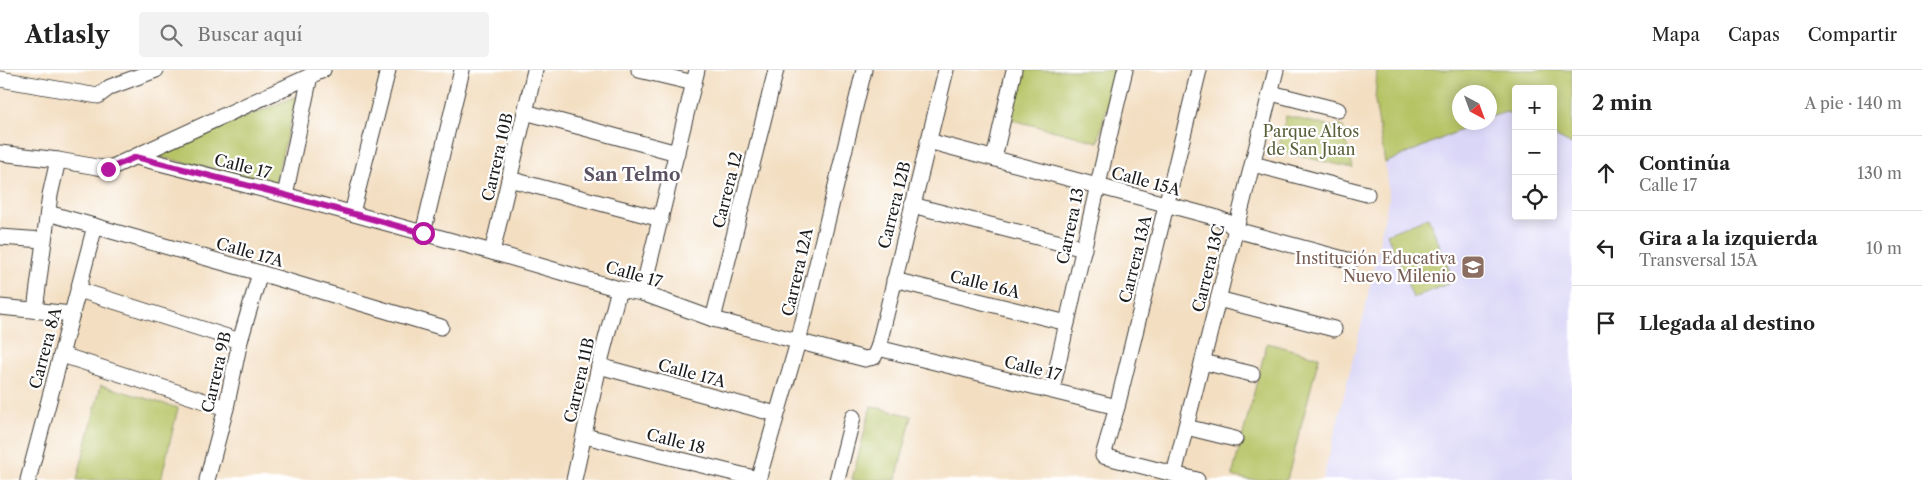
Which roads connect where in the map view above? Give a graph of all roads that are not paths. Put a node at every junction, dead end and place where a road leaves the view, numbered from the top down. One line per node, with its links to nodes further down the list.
1 (115, 70): 17 (street)
2 (156, 70): 17 (street)
3 (388, 70): 35 (street)
4 (462, 70): 39 (street)
5 (535, 70): 20 (street, Carrera 10B)
6 (639, 70): 15 (street)
7 (776, 70): 54 (street, Carrera 12)
8 (864, 70): 59 (street, Carrera 12A)
9 (946, 70): 21 (street, Carrera 12B)
10 (1014, 70): 25 (street)
11 (1125, 70): 29 (street, Carrera 13)
12 (1199, 70): 33 (street, Carrera 13A)
13 (1276, 70): 18 (street, Carrera 13C)
14 (316, 73): 24 (street); 31 (street)
15 (695, 77): 23 (street)
16 (0, 79): 17 (street)
17 (110, 87)
18 (1271, 92): 19 (street); 27 (street, Carrera 13C)
19 (1338, 110)
20 (525, 112): 23 (street); 28 (street, Carrera 10B)
21 (928, 141): 25 (street, Calle 15A); 32 (street, Carrera 12B)
22 (0, 152): 26 (street)
23 (677, 153): 36 (street)
24 (136, 157): 26 (street); 31 (street, Calle 17)
25 (994, 158): 29 (street, Calle 15A)
26 (58, 160): 34 (street)
27 (1253, 164): 30 (street); 38 (street, Carrera 13C)
28 (509, 179): 36 (street); 43 (street, Carrera 10B)
29 (1096, 186): 33 (street, Calle 15A); 42 (street, Carrera 13)
30 (1367, 194)
31 (285, 195): 35 (street, Calle 17)
32 (912, 205): 42 (street); 46 (street, Carrera 12B)
33 (1166, 205): 38 (street, Calle 15A); 66 (street, Carrera 13A)
34 (48, 213): 37 (street, Calle 17A); 41 (street)
35 (352, 213): 39 (street, Calle 17)
36 (661, 219): 49 (street)
37 (96, 226): 45 (street, Calle 17A); 48 (street, Carrera 8A)
38 (1236, 230): 44 (street, Calle 15A); 50 (street, Carrera 13C)
39 (423, 233): 43 (street, Calle 17)
40 (0, 237): 41 (street)
41 (43, 240): 52 (street)
42 (1084, 249): 55 (street, Carrera 13)
43 (492, 252): 47 (street, Calle 17)
44 (1351, 262)
45 (260, 273): 56 (street, Calle 17A); 58 (street, Carrera 9B)
46 (894, 280): 55 (street, Calle 16A); 60 (street, Carrera 12B)
47 (619, 288): 49 (street, Calle 17); 63 (street, Carrera 11B)
48 (79, 290): 53 (street, Carrera 8A); 58 (street)
49 (642, 293): 54 (street, Calle 17)
50 (1218, 299): 57 (street); 62 (street, Carrera 13C)
51 (0, 308): 52 (street)
52 (35, 310): 53 (street)
53 (72, 314): 61 (street, Carrera 8A)
54 (713, 319): 59 (street, Calle 17)
55 (1067, 323): 65 (street, Carrera 13)
56 (441, 327)
57 (1334, 329)
58 (240, 341): 67 (street, Carrera 9B)
59 (798, 342): 60 (street, Calle 17); 68 (street, Carrera 12A)
60 (878, 348): 65 (street, Calle 17)
61 (62, 355): 67 (street); 74 (street, Carrera 8A)
62 (1202, 362): 64 (street); 70 (street, Carrera 13C)
63 (599, 366): 68 (street, Calle 17A); 71 (street, Carrera 11B)
64 (1252, 374)
65 (1052, 390): 66 (street, Calle 17)
66 (1116, 407): 73 (street, Carrera 13A)
67 (226, 408): 75 (street, Carrera 9B)
68 (776, 414): 77 (street, Carrera 12A)
69 (853, 417): 78 (street)
70 (1186, 427): 72 (street); 73 (street, Carrera 13C)
71 (585, 436): 76 (street, Carrera 11B); 77 (street, Calle 18)
72 (1235, 439)
73 (1174, 474): 79 (street)
74 (28, 480)
75 (207, 480)
76 (574, 480)
77 (758, 480)
78 (837, 480)
79 (1197, 480)

